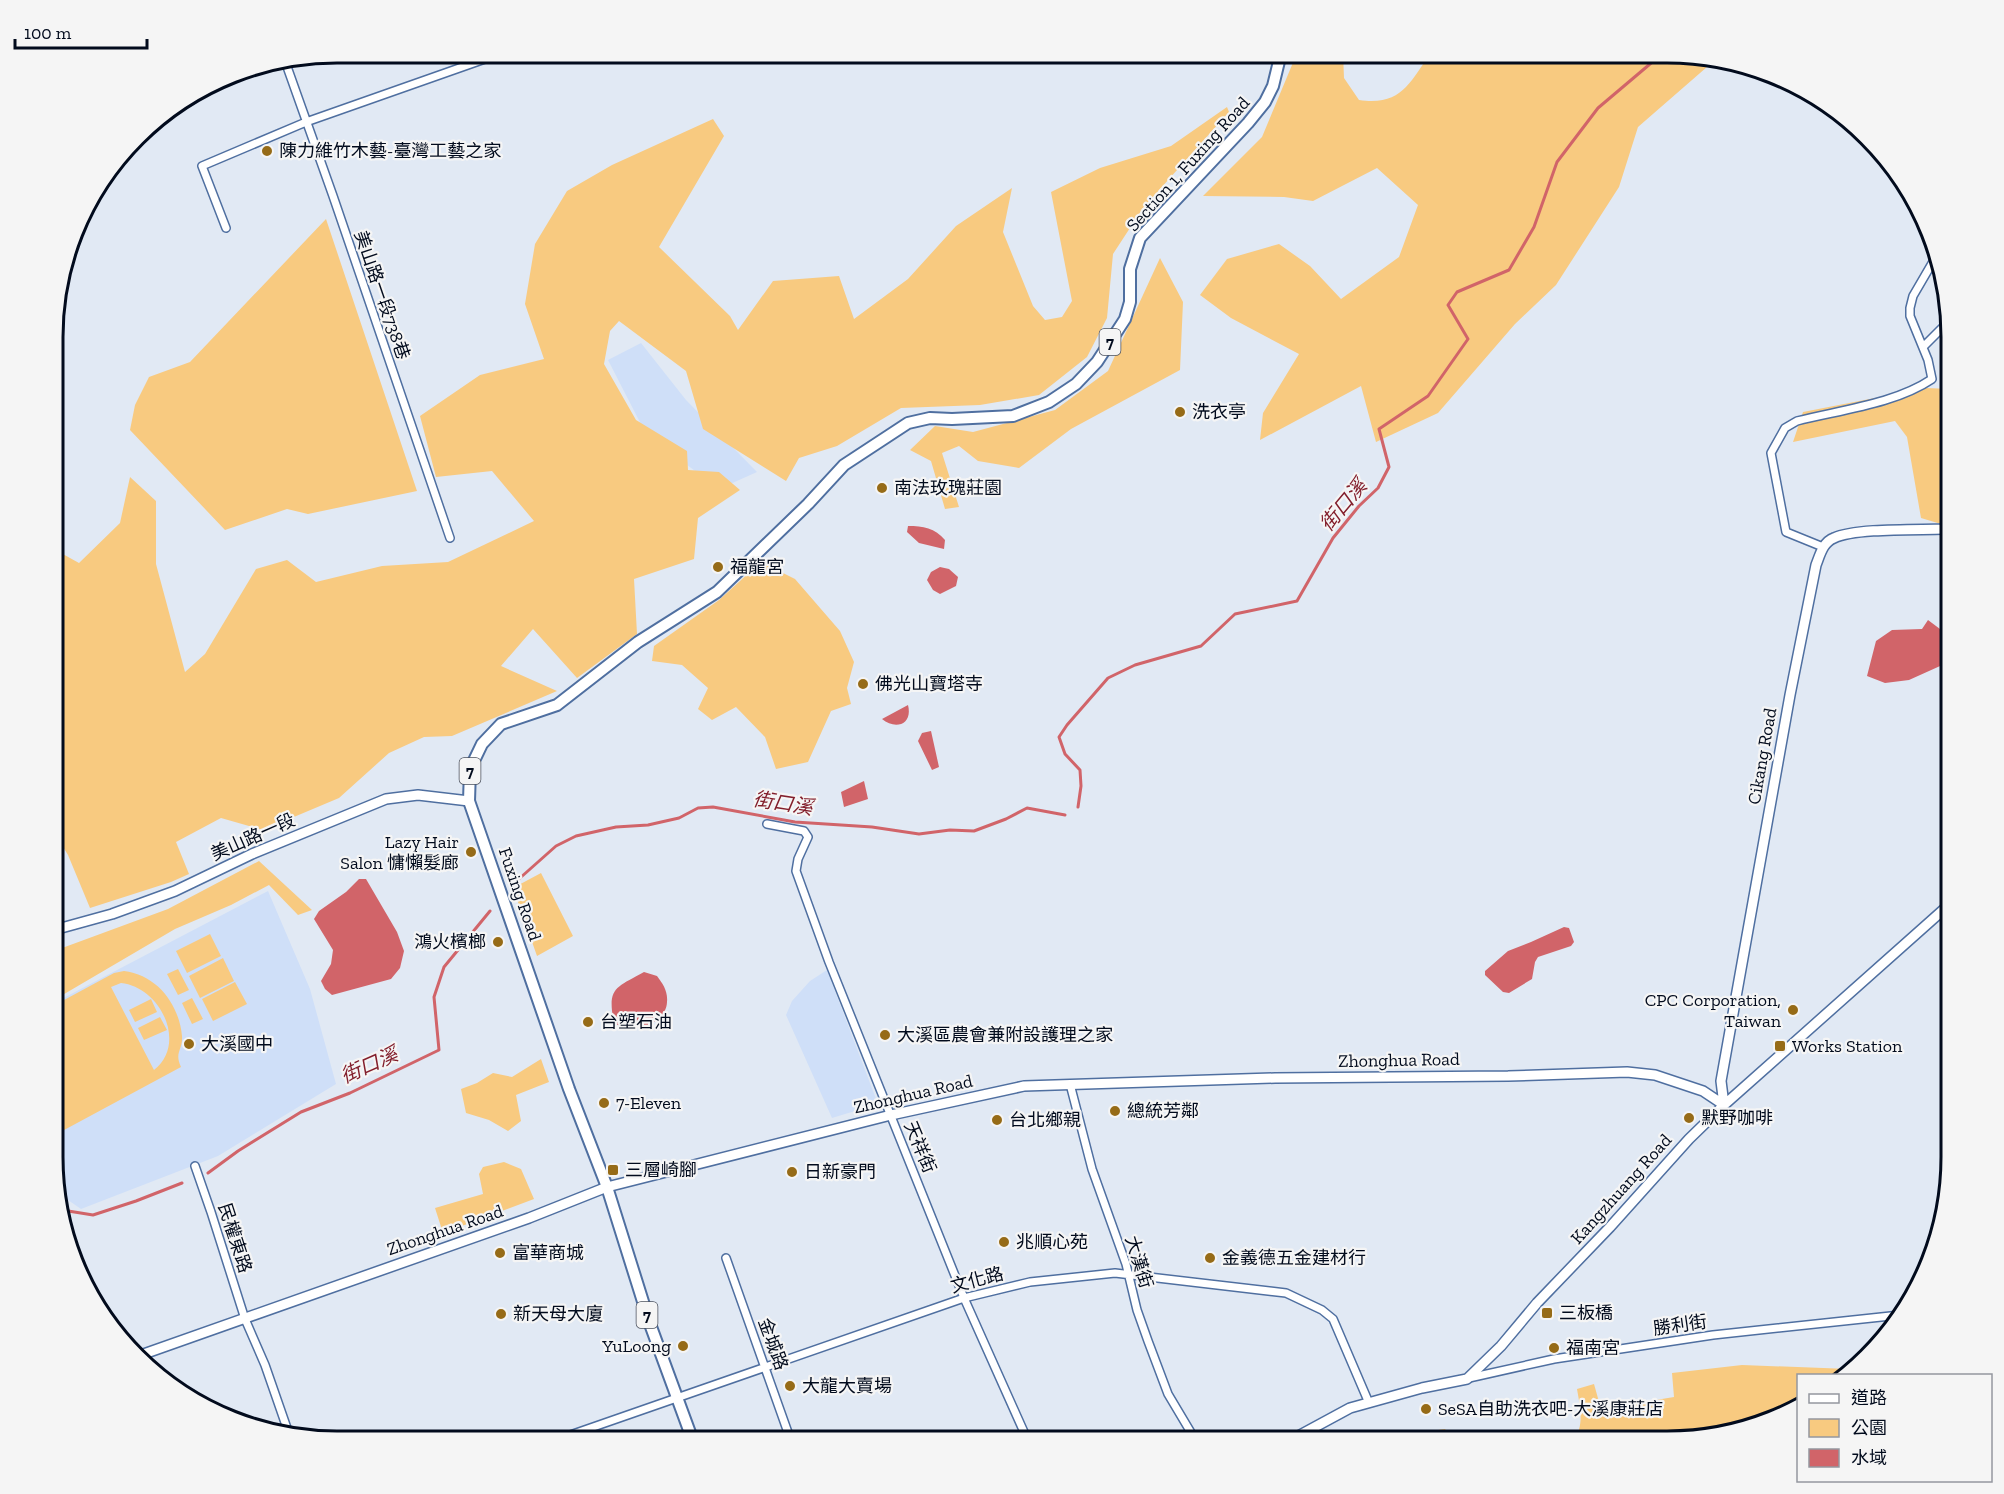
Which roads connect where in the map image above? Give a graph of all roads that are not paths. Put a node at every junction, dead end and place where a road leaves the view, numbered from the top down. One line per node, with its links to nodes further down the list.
1 (471, 63): 4 (street)
2 (1279, 63): 9 (main road, Section 1, Fuxing Road / 7)
3 (287, 67): 4 (street, 美山路一段738巷)
4 (306, 122): 5 (street); 11 (street, 美山路一段738巷)
5 (226, 228)
6 (1931, 264): 8 (street)
7 (1941, 329): 8 (street)
8 (1923, 347): 12 (street)
9 (808, 504): 13 (main road, Fuxing Road / 7)
10 (1941, 529): 12 (street)
11 (450, 538)
12 (1823, 547): 18 (street, Cikang Road)
13 (469, 801): 16 (street, 美山路一段); 21 (main road, Fuxing Road / 7)
14 (767, 824): 19 (street, 天祥街)
15 (1941, 912): 18 (street, Kangzhuang Road)
16 (63, 928)
17 (1070, 1084): 18 (street, Zhonghua Road); 19 (street, Zhonghua Road); 23 (street, 大漢街)
18 (1724, 1105): 29 (street, Kangzhuang Road)
19 (891, 1115): 21 (street, Zhonghua Road); 24 (street, 天祥街)
20 (195, 1166): 26 (street, 民權東路)
21 (607, 1187): 26 (street, Zhonghua Road); 30 (main road, Fuxing Road / 7)
22 (726, 1258): 28 (street, 金城路)
23 (1129, 1275): 24 (street, 文化路); 31 (street, 文化路); 37 (street, 大漢街)
24 (964, 1298): 28 (street, 文化路); 36 (street, 天祥街)
25 (1890, 1316): 29 (street, 勝利街)
26 (245, 1319): 27 (street, Zhonghua Road); 32 (street, 民權東路)
27 (146, 1353)
28 (765, 1367): 30 (street, 文化路); 35 (street, 金城路)
29 (1467, 1379): 31 (street)
30 (676, 1396): 33 (street, 文化路); 34 (main road, Fuxing Road / 7)
31 (1369, 1403): 38 (street)
32 (286, 1427)
33 (580, 1431)
34 (689, 1431)
35 (787, 1431)
36 (1024, 1431)
37 (1190, 1431)
38 (1307, 1431)

